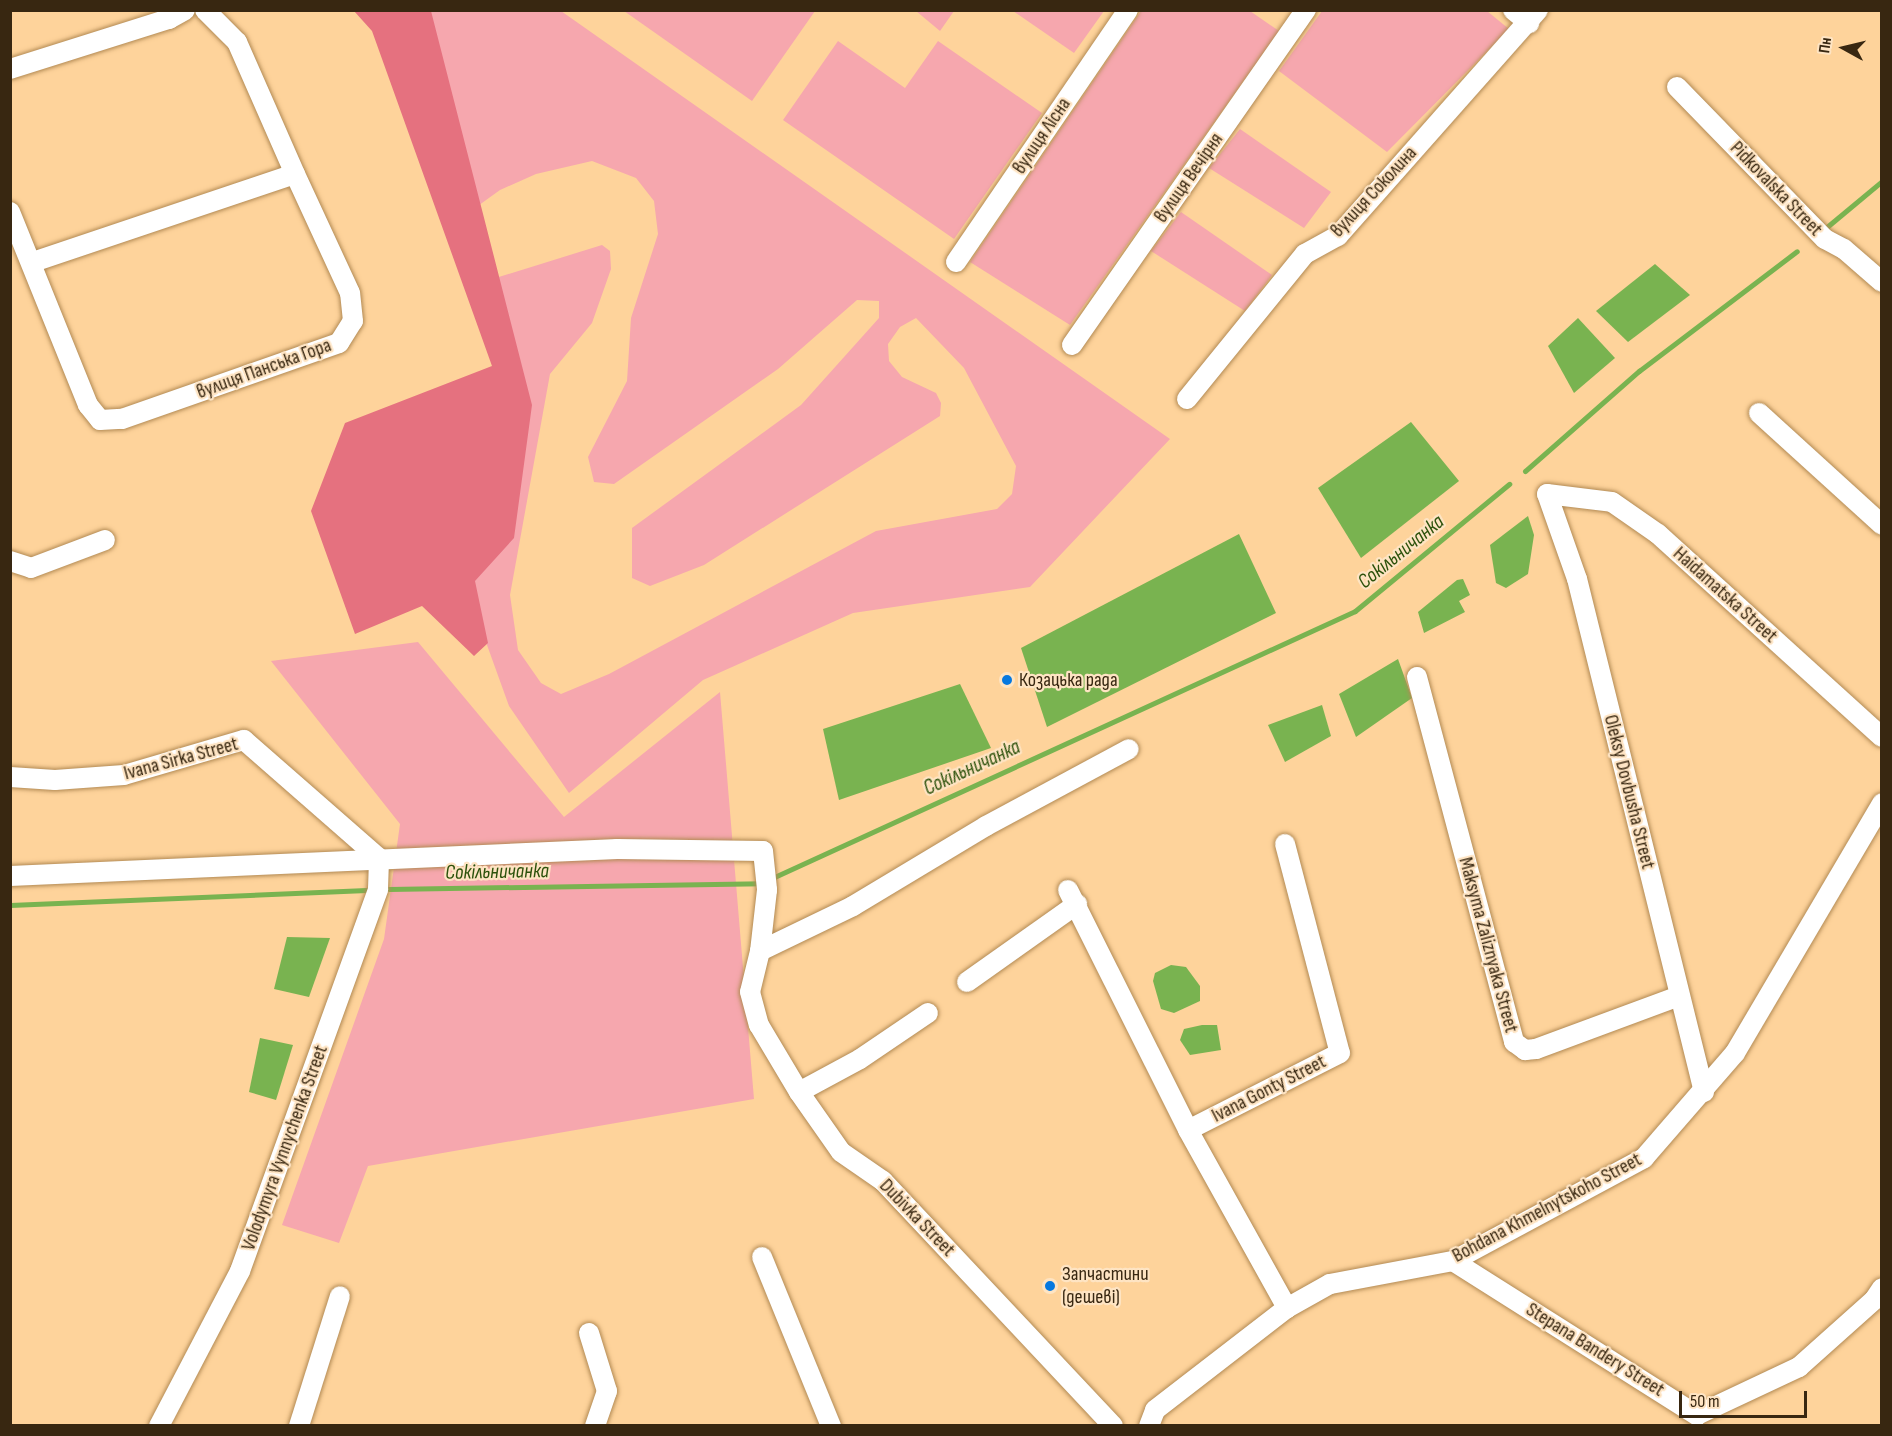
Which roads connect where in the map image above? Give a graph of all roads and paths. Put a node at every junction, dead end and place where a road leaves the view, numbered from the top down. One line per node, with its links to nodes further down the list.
1 (185, 10): 7 (street)
2 (205, 10): 9 (street, вулиця Панська Гора)
3 (1128, 10): 12 (street, вулиця Лісна)
4 (1306, 10): 14 (street, вулиця Вечірня)
5 (1513, 10): 6 (street)
6 (1533, 17): 15 (street, вулиця Соколина)
7 (10, 69)
8 (1677, 87): 13 (street, Pidkovalska Street)
9 (295, 174): 11 (street); 11 (street, вулиця Панська Гора)
10 (10, 212): 11 (street)
11 (33, 262)
12 (956, 262)
13 (1881, 282)
14 (1071, 345)
15 (1187, 399)
16 (1759, 412): 18 (street)
17 (1547, 494): 22 (street, Haidamatska Street); 31 (street, Oleksy Dovbusha Street)
18 (1881, 525)
19 (105, 540): 20 (street)
20 (10, 561)
21 (1417, 677): 31 (street, Maksyma Zaliznyaka Street)
22 (1881, 737)
23 (1129, 749): 29 (street)
24 (10, 777): 27 (street, Ivana Sirka Street)
25 (1881, 803): 34 (street, Bohdana Khmelnytskoho Street)
26 (1285, 844): 35 (street, Ivana Gonty Street)
27 (380, 858): 28 (street); 29 (street, Dubivka Street); 43 (street, Volodymyra Vynnychenka Street)
28 (10, 876)
29 (760, 951): 33 (street, Dubivka Street)
30 (967, 982): 35 (street)
31 (1679, 996): 34 (street, Oleksy Dovbusha Street)
32 (928, 1013): 33 (street)
33 (799, 1092): 47 (street, Dubivka Street)
34 (1704, 1092): 37 (street, Bohdana Khmelnytskoho Street)
35 (1188, 1130): 40 (street, Ivana Gonty Street)
36 (762, 1257): 46 (street)
37 (1453, 1261): 40 (street, Bohdana Khmelnytskoho Street); 42 (street, Stepana Bandery Street)
38 (1881, 1288): 42 (street, Stepana Bandery Street)
39 (340, 1296): 44 (street)
40 (1287, 1308): 48 (street, Bohdana Khmelnytskoho Street)
41 (589, 1333): 45 (street)
42 (1703, 1420)
43 (159, 1425)
44 (299, 1425)
45 (595, 1425)
46 (831, 1425)
47 (1113, 1425)
48 (1149, 1425)

